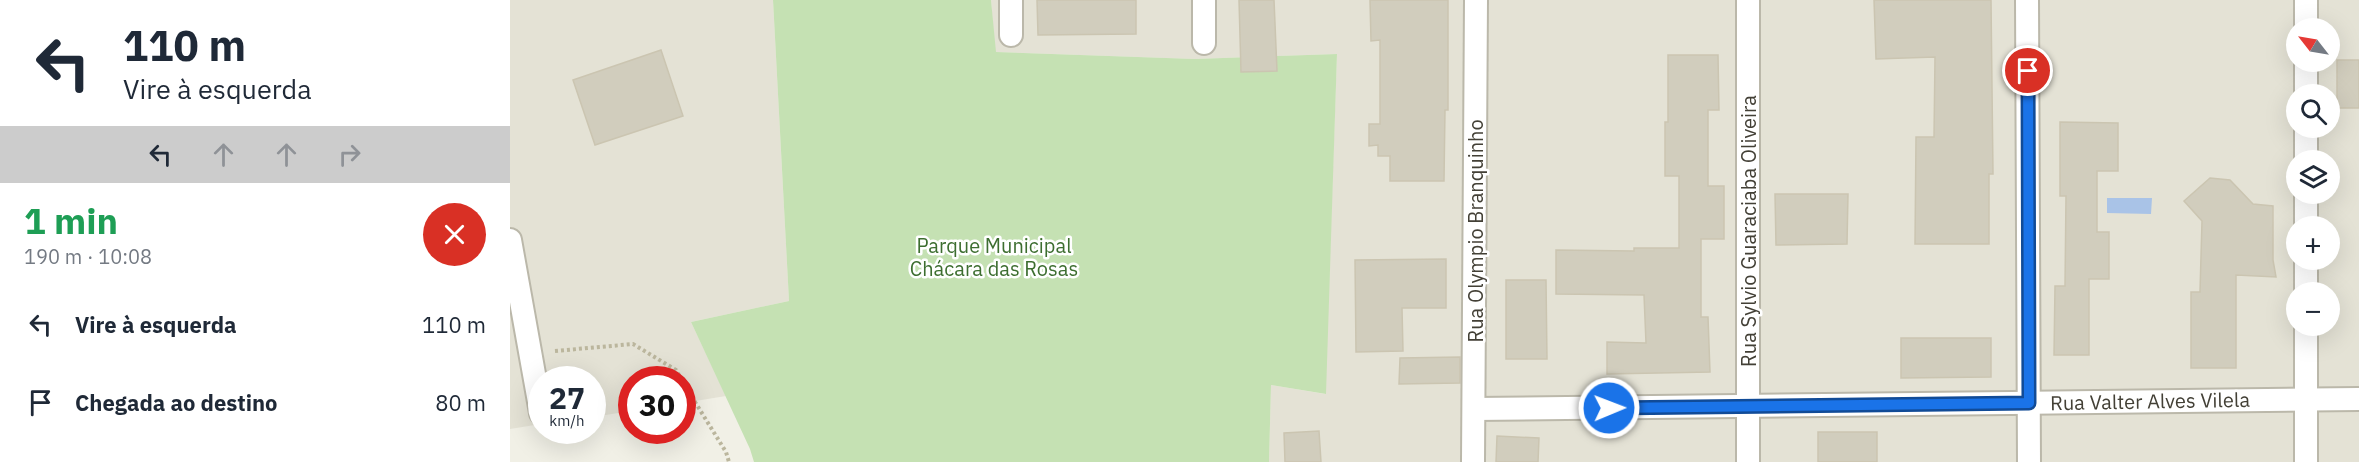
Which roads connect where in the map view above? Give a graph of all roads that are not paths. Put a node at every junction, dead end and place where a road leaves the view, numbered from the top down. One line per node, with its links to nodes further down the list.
1 (1011, 0): 8 (street)
2 (1204, 0): 9 (street)
3 (1476, 0): 17 (street, Rua Olympio Branquinho)
4 (1748, 0): 16 (street, Rua Sylvio Guaraciaba Oliveira)
5 (2027, 0): 15 (street)
6 (2306, 0): 7 (street)
7 (2306, 18)
8 (1011, 35)
9 (1204, 43)
10 (510, 240): 12 (street)
11 (2306, 336): 13 (street)
12 (533, 366)
13 (2306, 399): 14 (street, Rua Valter Alves Vilela); 15 (street, Rua Valter Alves Vilela); 21 (street)
14 (2359, 399)
15 (2029, 403): 16 (street, Rua Valter Alves Vilela); 20 (street)
16 (1748, 406): 17 (street, Rua Valter Alves Vilela); 19 (street, Rua Sylvio Guaraciaba Oliveira)
17 (1474, 409): 18 (street, Rua Olympio Branquinho)
18 (1473, 462)
19 (1748, 462)
20 (2029, 462)
21 (2306, 462)

